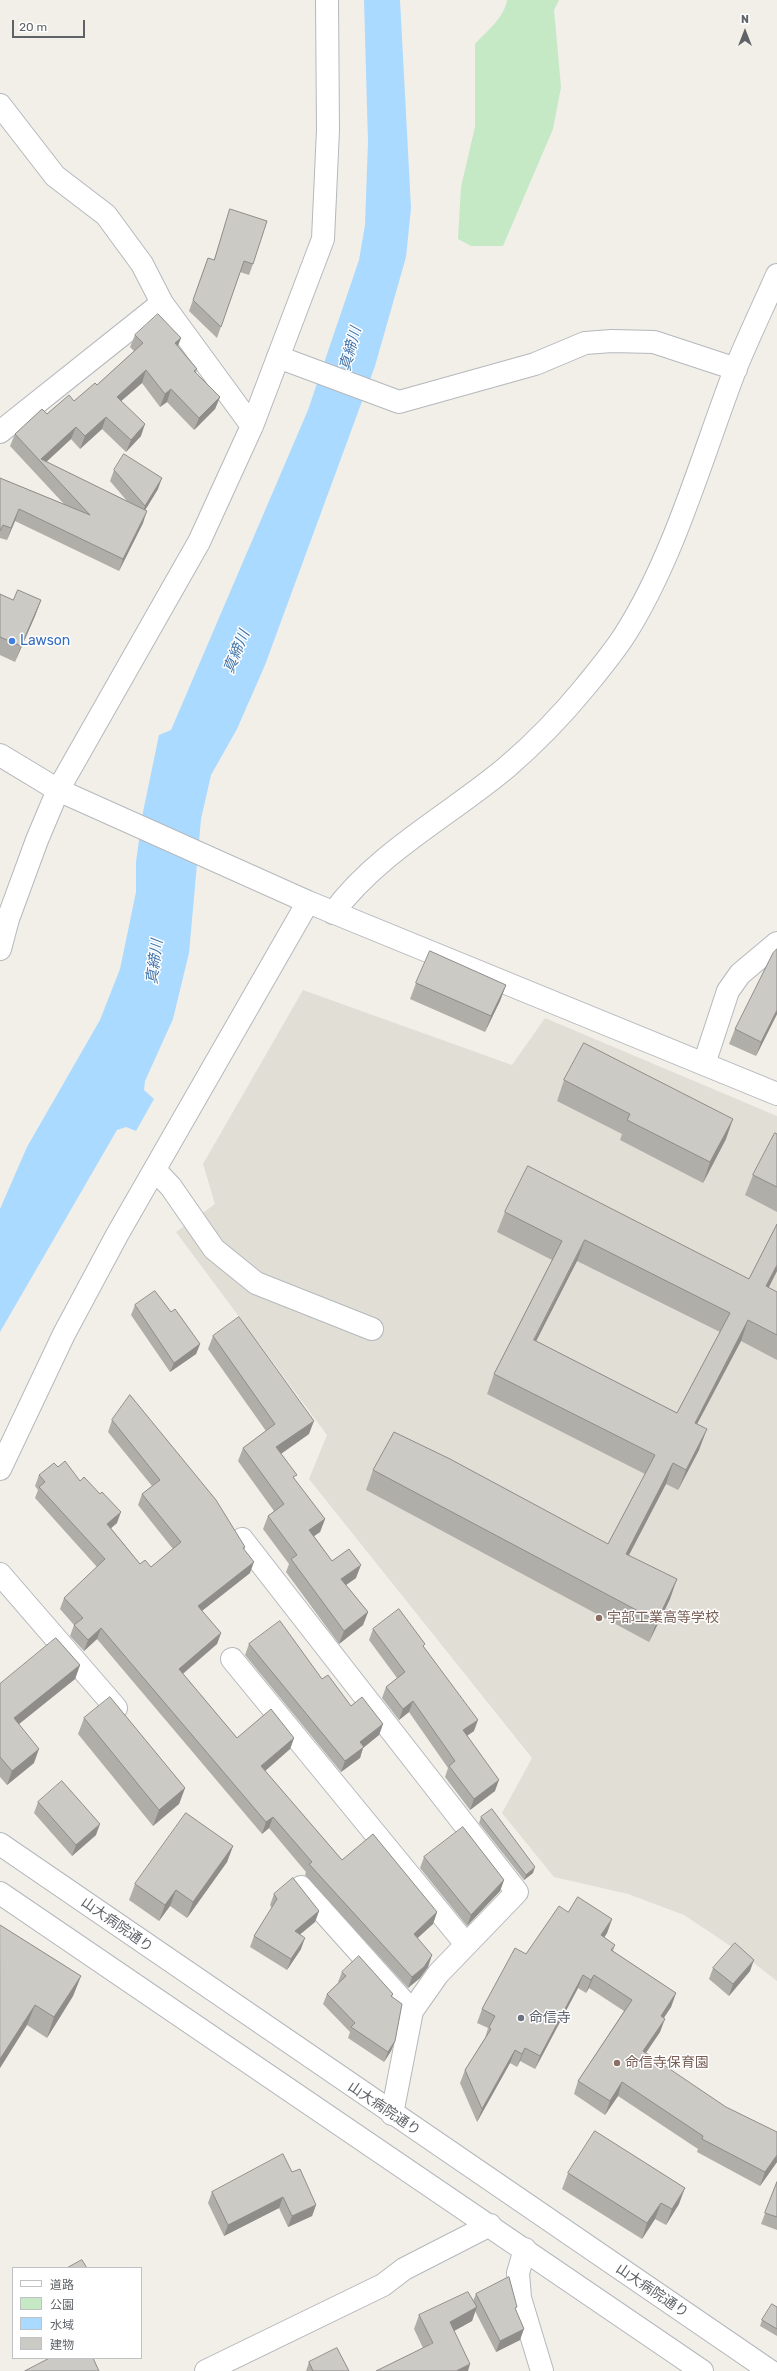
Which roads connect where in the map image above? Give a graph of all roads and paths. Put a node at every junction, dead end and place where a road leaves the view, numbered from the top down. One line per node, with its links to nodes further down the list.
1 (327, 0): 5 (street)
2 (0, 105): 4 (street)
3 (777, 275): 6 (street)
4 (162, 303): 7 (street); 8 (street)
5 (287, 360): 6 (street); 7 (street)
6 (736, 369): 12 (street)
7 (252, 426): 10 (street)
8 (0, 432)
9 (0, 755): 10 (street)
10 (58, 790): 11 (street); 14 (street)
11 (308, 902): 12 (street); 17 (street)
12 (333, 913): 15 (street)
13 (777, 943): 15 (street)
14 (0, 949)
15 (704, 1064): 16 (street)
16 (777, 1094)
17 (155, 1170): 18 (street); 19 (street)
18 (372, 1329)
19 (0, 1469)
20 (242, 1538): 27 (street)
21 (0, 1574): 23 (street)
22 (232, 1659): 27 (street)
23 (116, 1708)
24 (0, 1844): 29 (street, 山大病院通り)
25 (301, 1887): 28 (street)
26 (0, 1893): 30 (street)
27 (465, 1943): 28 (street)
28 (412, 2011): 29 (street)
29 (392, 2114): 35 (street, 山大病院通り)
30 (490, 2225): 31 (street); 33 (street)
31 (525, 2249): 32 (street); 34 (street)
32 (691, 2367)
33 (206, 2371)
34 (542, 2371)
35 (770, 2371)

